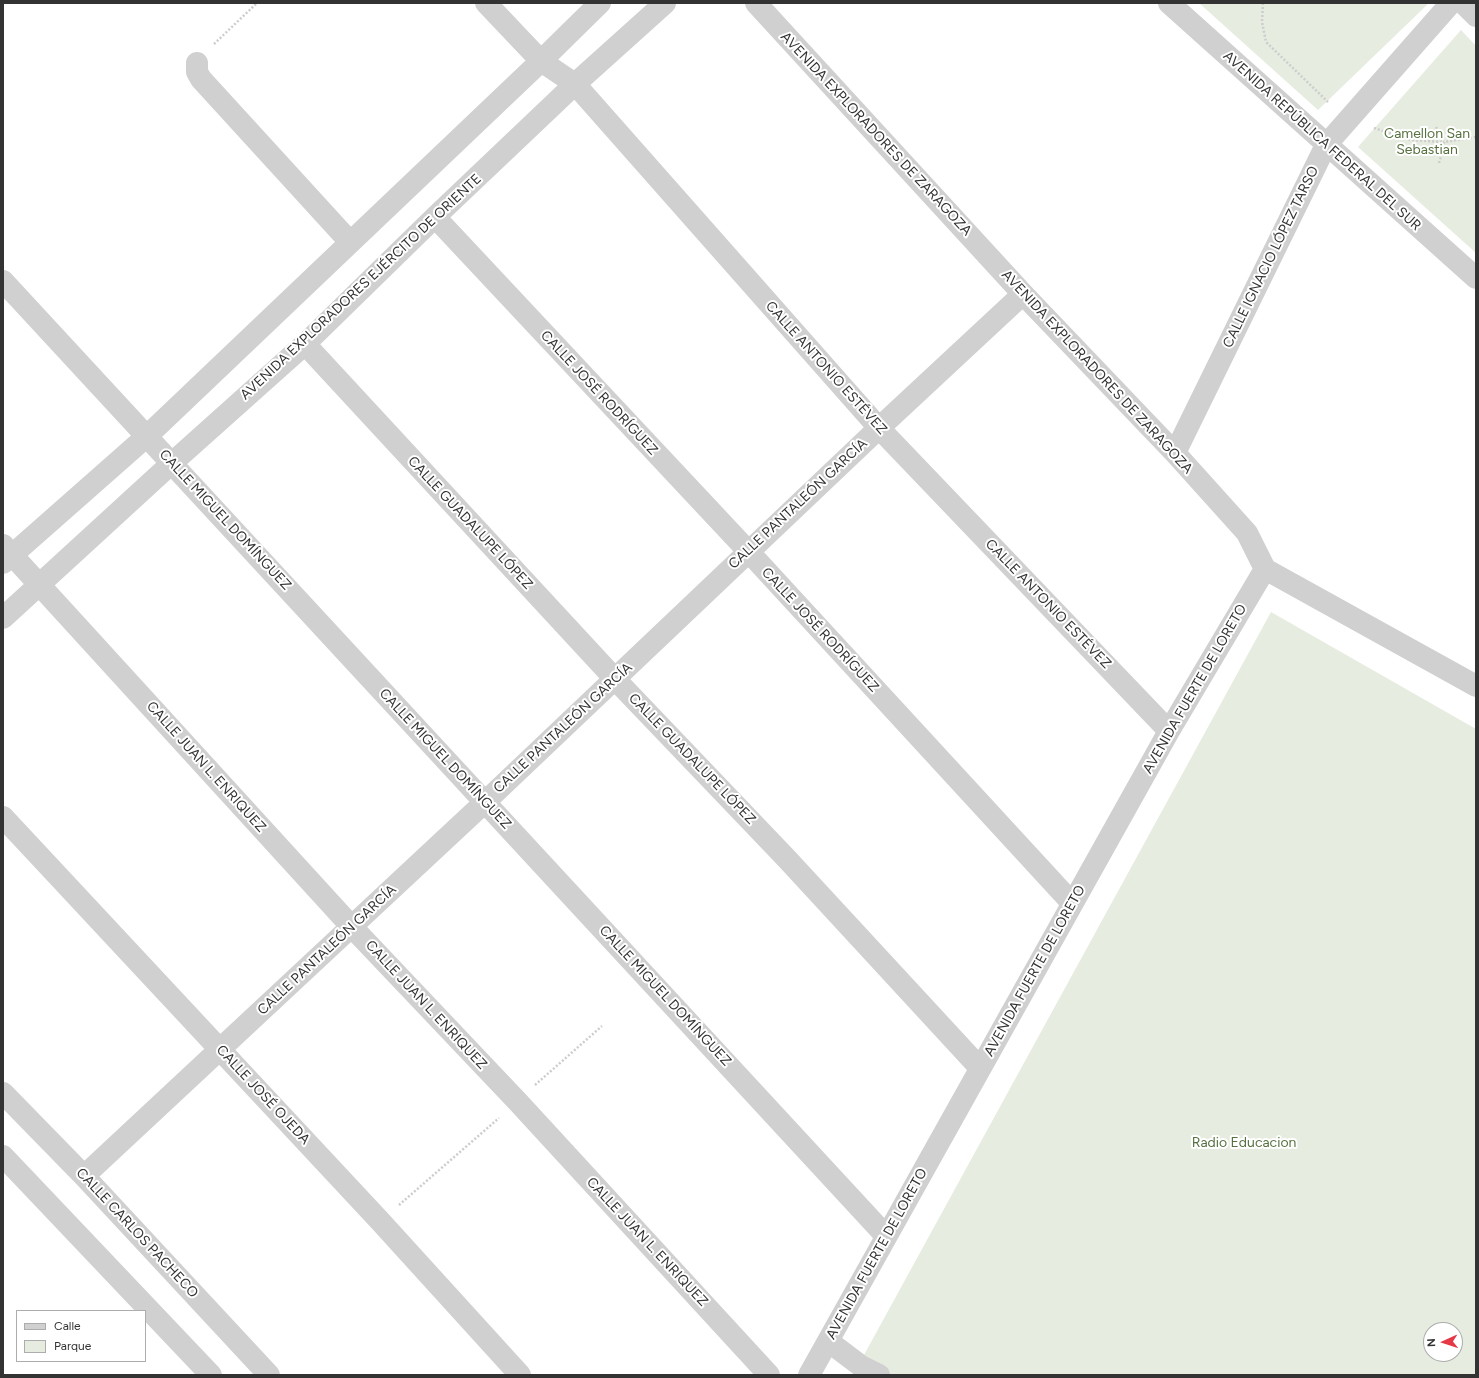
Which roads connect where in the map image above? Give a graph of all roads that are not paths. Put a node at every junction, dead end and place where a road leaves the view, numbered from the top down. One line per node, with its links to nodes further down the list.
1 (486, 3): 9 (street, CALLE ANTONIO ESTÉVEZ)
2 (600, 3): 9 (street)
3 (665, 3): 11 (street, AVENIDA EXPLORADORES EJÉRCITO DE ORIENTE)
4 (756, 3): 17 (street, AVENIDA EXPLORADORES DE ZARAGOZA)
5 (1169, 3): 12 (street, AVENIDA REPÚBLICA FEDERAL DEL SUR)
6 (1451, 3): 12 (street, CALLE IGNACIO LÓPEZ TARSO)
7 (1463, 3): 8 (street)
8 (1476, 16)
9 (541, 61): 11 (street, CALLE ANTONIO ESTÉVEZ); 14 (street)
10 (197, 63): 14 (street)
11 (575, 84): 13 (street, AVENIDA EXPLORADORES EJÉRCITO DE ORIENTE); 19 (street, CALLE ANTONIO ESTÉVEZ)
12 (1326, 145): 15 (street, AVENIDA REPÚBLICA FEDERAL DEL SUR); 21 (street, CALLE IGNACIO LÓPEZ TARSO)
13 (434, 218): 18 (street, AVENIDA EXPLORADORES EJÉRCITO DE ORIENTE); 23 (street, CALLE JOSÉ RODRÍGUEZ)
14 (350, 242): 20 (street)
15 (1476, 278)
16 (3, 281): 20 (street, CALLE MIGUEL DOMÍNGUEZ)
17 (1023, 294): 19 (street, CALLE PANTALEÓN GARCÍA); 21 (street, AVENIDA EXPLORADORES DE ZARAGOZA)
18 (305, 344): 22 (street, AVENIDA EXPLORADORES EJÉRCITO DE ORIENTE); 28 (street, CALLE GUADALUPE LÓPEZ)
19 (879, 428): 23 (street, CALLE PANTALEÓN GARCÍA); 30 (street, CALLE ANTONIO ESTÉVEZ)
20 (147, 436): 22 (street, CALLE MIGUEL DOMÍNGUEZ); 24 (street)
21 (1175, 453): 25 (street, AVENIDA EXPLORADORES DE ZARAGOZA)
22 (172, 463): 26 (street, AVENIDA EXPLORADORES EJÉRCITO DE ORIENTE); 31 (street, CALLE MIGUEL DOMÍNGUEZ)
23 (748, 551): 28 (street, CALLE PANTALEÓN GARCÍA); 33 (street, CALLE JOSÉ RODRÍGUEZ)
24 (6, 554): 26 (street, CALLE JUAN L. ENRIQUEZ)
25 (1265, 569): 29 (street); 30 (street, AVENIDA FUERTE DE LORETO)
26 (38, 584): 27 (street, AVENIDA EXPLORADORES EJÉRCITO DE ORIENTE); 34 (street, CALLE JUAN L. ENRIQUEZ)
27 (3, 618)
28 (615, 679): 31 (street, CALLE PANTALEÓN GARCÍA); 36 (street, CALLE GUADALUPE LÓPEZ)
29 (1476, 686)
30 (1169, 731): 33 (street, AVENIDA FUERTE DE LORETO)
31 (484, 802): 34 (street, CALLE PANTALEÓN GARCÍA); 40 (street, CALLE MIGUEL DOMÍNGUEZ)
32 (3, 817): 35 (street, CALLE JOSÉ OJEDA)
33 (1072, 903): 36 (street, AVENIDA FUERTE DE LORETO)
34 (351, 926): 35 (street, CALLE PANTALEÓN GARCÍA); 45 (street, CALLE JUAN L. ENRIQUEZ)
35 (221, 1050): 39 (street, CALLE PANTALEÓN GARCÍA); 44 (street, CALLE JOSÉ OJEDA)
36 (980, 1068): 40 (street, AVENIDA FUERTE DE LORETO)
37 (3, 1093): 39 (street, CALLE CARLOS PACHECO)
38 (3, 1156): 42 (street)
39 (84, 1176): 43 (street, CALLE CARLOS PACHECO)
40 (886, 1236): 41 (street, AVENIDA FUERTE DE LORETO)
41 (828, 1341): 46 (street, AVENIDA FUERTE DE LORETO); 47 (street)
42 (210, 1375)
43 (269, 1375)
44 (520, 1375)
45 (769, 1375)
46 (809, 1375)
47 (879, 1375)

